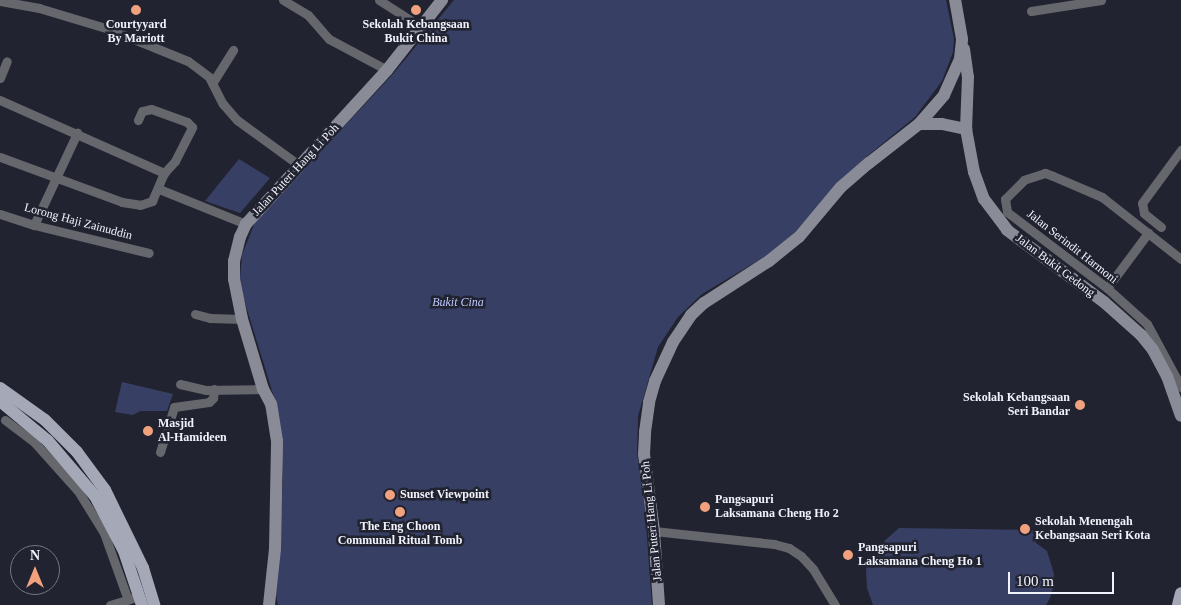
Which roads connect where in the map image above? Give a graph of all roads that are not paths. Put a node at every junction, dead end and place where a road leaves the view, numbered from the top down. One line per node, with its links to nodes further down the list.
1 (283, 0): 12 (street)
2 (379, 0): 8 (street)
3 (442, 0): 8 (street, Jalan Puteri Hang Li Poh)
4 (955, 0): 9 (street, Jalan Puteri Hang Li Poh)
5 (1101, 0): 7 (street)
6 (0, 1): 14 (street)
7 (1031, 11)
8 (421, 27): 12 (street, Jalan Puteri Hang Li Poh)
9 (962, 39): 17 (street, Jalan Puteri Hang Li Poh); 18 (street, Jalan Bukit Gedong)
10 (233, 50): 14 (street)
11 (7, 61): 13 (street)
12 (387, 70): 22 (street, Jalan Puteri Hang Li Poh)
13 (0, 78)
14 (213, 82): 22 (street)
15 (0, 100): 19 (street)
16 (138, 120): 23 (street)
17 (919, 124): 18 (street); 45 (street, Jalan Puteri Hang Li Poh)
18 (966, 129): 33 (street, Jalan Bukit Gedong)
19 (77, 133): 23 (street); 24 (street)
20 (1180, 156): 29 (street)
21 (0, 157): 24 (street)
22 (300, 166): 27 (street, Jalan Puteri Hang Li Poh)
23 (164, 173): 25 (street)
24 (56, 179): 25 (street); 28 (street)
25 (159, 189): 27 (street)
26 (0, 214): 28 (street, Lorong Haji Zainuddin)
27 (246, 224): 35 (street, Jalan Puteri Hang Li Poh)
28 (34, 225): 31 (street, Lorong Haji Zainuddin)
29 (1162, 228)
30 (1148, 233): 32 (street, Jalan Serindit Harmoni); 33 (street); 33 (street, Jalan Serindit Harmoni)
31 (150, 253)
32 (1181, 259)
33 (1106, 291): 37 (street, Jalan Serindit Harmoni); 42 (street, Jalan Bukit Gedong)
34 (195, 314): 35 (street)
35 (242, 319): 40 (street, Jalan Puteri Hang Li Poh)
36 (180, 384): 39 (street)
37 (1181, 387)
38 (0, 388): 47 (main road)
39 (214, 389): 40 (street); 44 (street)
40 (263, 389): 49 (street, Jalan Puteri Hang Li Poh)
41 (0, 401): 47 (main road)
42 (1181, 416)
43 (5, 420): 47 (street)
44 (160, 452)
45 (654, 532): 50 (street, Jalan Puteri Hang Li Poh); 51 (street)
46 (1181, 593): 52 (main road)
47 (143, 600): 48 (street)
48 (110, 605)
49 (269, 605)
50 (659, 605)
51 (836, 605)
52 (1178, 605)

